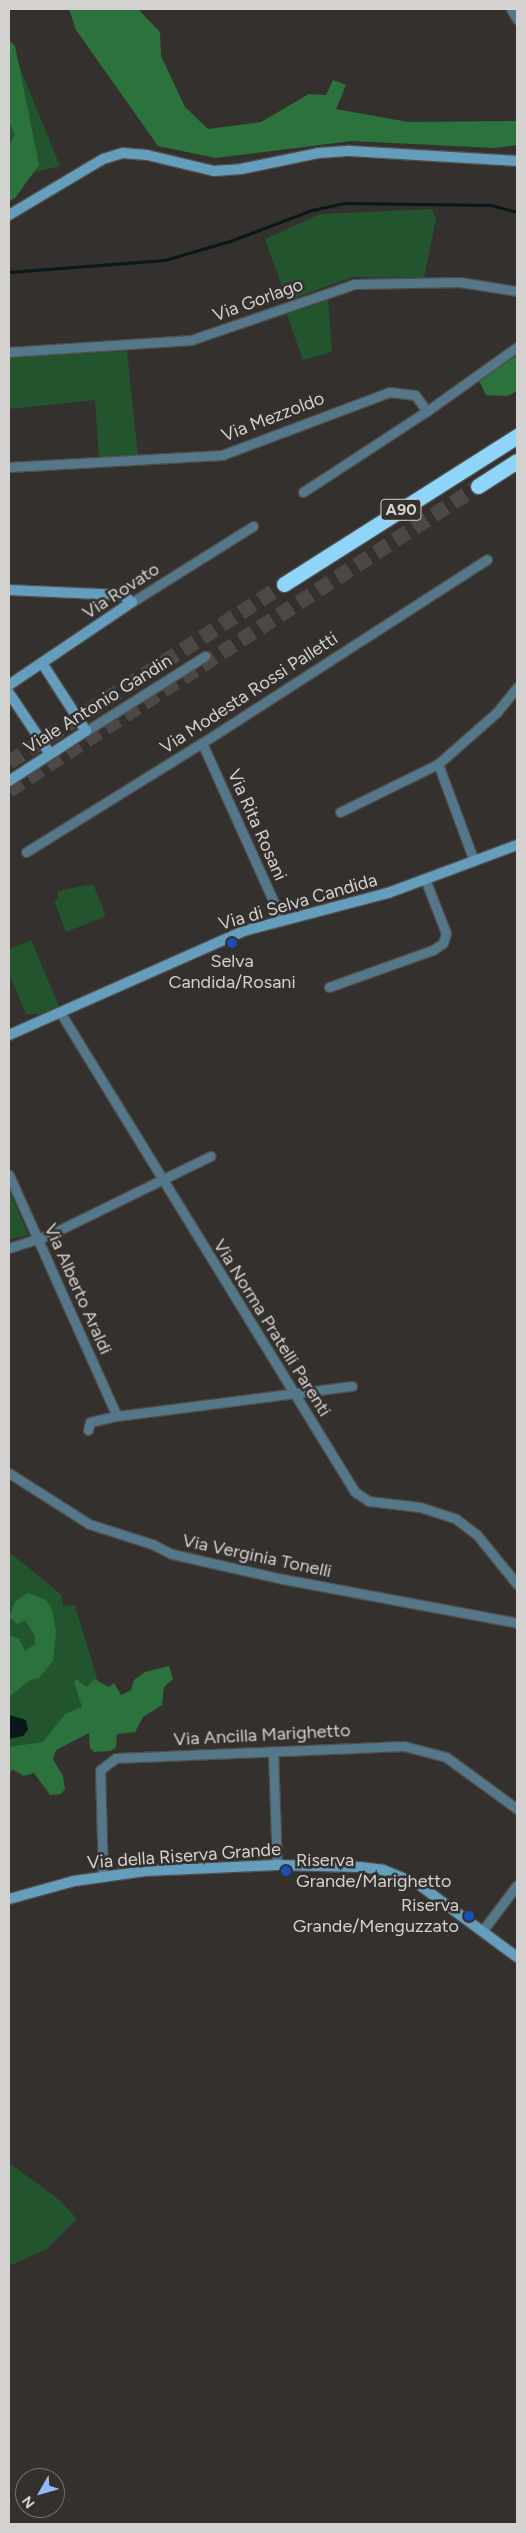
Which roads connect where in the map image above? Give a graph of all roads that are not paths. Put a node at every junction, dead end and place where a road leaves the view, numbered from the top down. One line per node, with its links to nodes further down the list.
1 (511, 9): 2 (street)
2 (517, 19)
3 (517, 160): 4 (street)
4 (9, 215)
5 (517, 291): 7 (street, Via Gorlago)
6 (517, 347): 8 (street)
7 (9, 352)
8 (427, 411): 11 (street, Via Mezzoldo); 13 (street)
9 (517, 436): 16 (highway, A90)
10 (517, 461): 12 (highway)
11 (9, 467)
12 (478, 486)
13 (303, 492)
14 (253, 526): 18 (street, Via Rovato)
15 (487, 559): 25 (street, Via Modesta Rossi Palletti)
16 (284, 584)
17 (9, 590): 18 (street)
18 (132, 602): 20 (street, Via Rovato)
19 (205, 656): 24 (street, Viale Antonio Gandin)
20 (42, 663): 21 (street, Via Rovato); 24 (street)
21 (9, 685)
22 (517, 687): 27 (street)
23 (9, 693): 26 (street)
24 (86, 731): 26 (street, Viale Antonio Gandin)
25 (202, 743): 31 (street, Via Modesta Rossi Palletti); 34 (street, Via Rita Rosani)
26 (50, 754): 28 (street, Viale Antonio Gandin)
27 (438, 764): 29 (street); 32 (street)
28 (9, 781)
29 (340, 812)
30 (517, 846): 32 (street, Via di Selva Candida)
31 (26, 852)
32 (474, 861): 33 (street, Via di Selva Candida)
33 (425, 879): 34 (street, Via di Selva Candida); 35 (street)
34 (282, 920): 36 (street, Via di Selva Candida)
35 (329, 986)
36 (60, 1012): 37 (street, Via di Selva Candida); 40 (street, Via Norma Pratelli Parenti)
37 (9, 1035)
38 (210, 1156): 40 (street)
39 (9, 1175): 41 (street, Via Alberto Araldi)
40 (160, 1179): 41 (street); 44 (street, Via Norma Pratelli Parenti)
41 (37, 1240): 42 (street); 45 (street, Via Alberto Araldi)
42 (9, 1248)
43 (352, 1386): 44 (street)
44 (294, 1393): 45 (street); 48 (street, Via Norma Pratelli Parenti)
45 (117, 1416): 46 (street)
46 (88, 1430)
47 (9, 1473): 49 (street, Via Verginia Tonelli)
48 (517, 1584)
49 (517, 1622)
50 (273, 1751): 51 (street, Via Ancilla Marighetto); 52 (street); 53 (street, Via Ancilla Marighetto)
51 (517, 1809)
52 (277, 1865): 53 (street, Via della Riserva Grande); 56 (street, Via della Riserva Grande)
53 (103, 1876): 55 (street, Via della Riserva Grande)
54 (517, 1885): 56 (street)
55 (9, 1899)
56 (483, 1930): 57 (street, Via della Riserva Grande)
57 (517, 1957)

